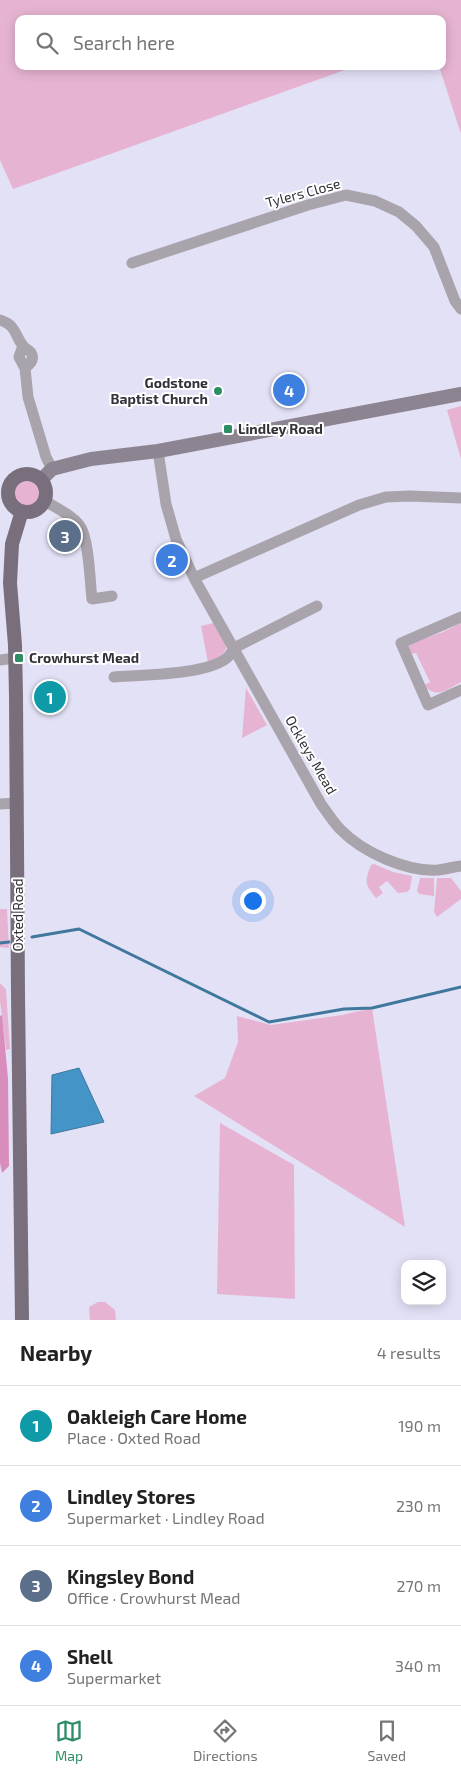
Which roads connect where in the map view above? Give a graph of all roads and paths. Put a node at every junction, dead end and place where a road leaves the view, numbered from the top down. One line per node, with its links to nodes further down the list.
1 (132, 263): 2 (street, Tylers Close)
2 (461, 309)
3 (0, 320): 6 (street)
4 (461, 394): 5 (main road)
5 (158, 451): 6 (main road); 13 (street)
6 (52, 469): 8 (main road)
7 (7, 478): 8 (main road); 9 (main road)
8 (42, 479): 11 (main road)
9 (4, 492): 12 (main road)
10 (461, 498): 13 (street)
11 (45, 501): 12 (main road); 15 (street)
12 (22, 511): 14 (main road, Oxted Road)
13 (194, 578): 18 (street, Ockleys Mead)
14 (5, 582): 19 (main road, Oxted Road)
15 (112, 596)
16 (317, 606): 18 (street)
17 (461, 616): 22 (street)
18 (234, 648): 21 (street); 25 (street, Ockleys Mead)
19 (15, 658): 20 (street); 23 (main road, Oxted Road)
20 (0, 660)
21 (114, 677)
22 (461, 690)
23 (18, 803): 24 (street); 26 (main road, Oxted Road)
24 (0, 804)
25 (461, 866)
26 (22, 1320)

